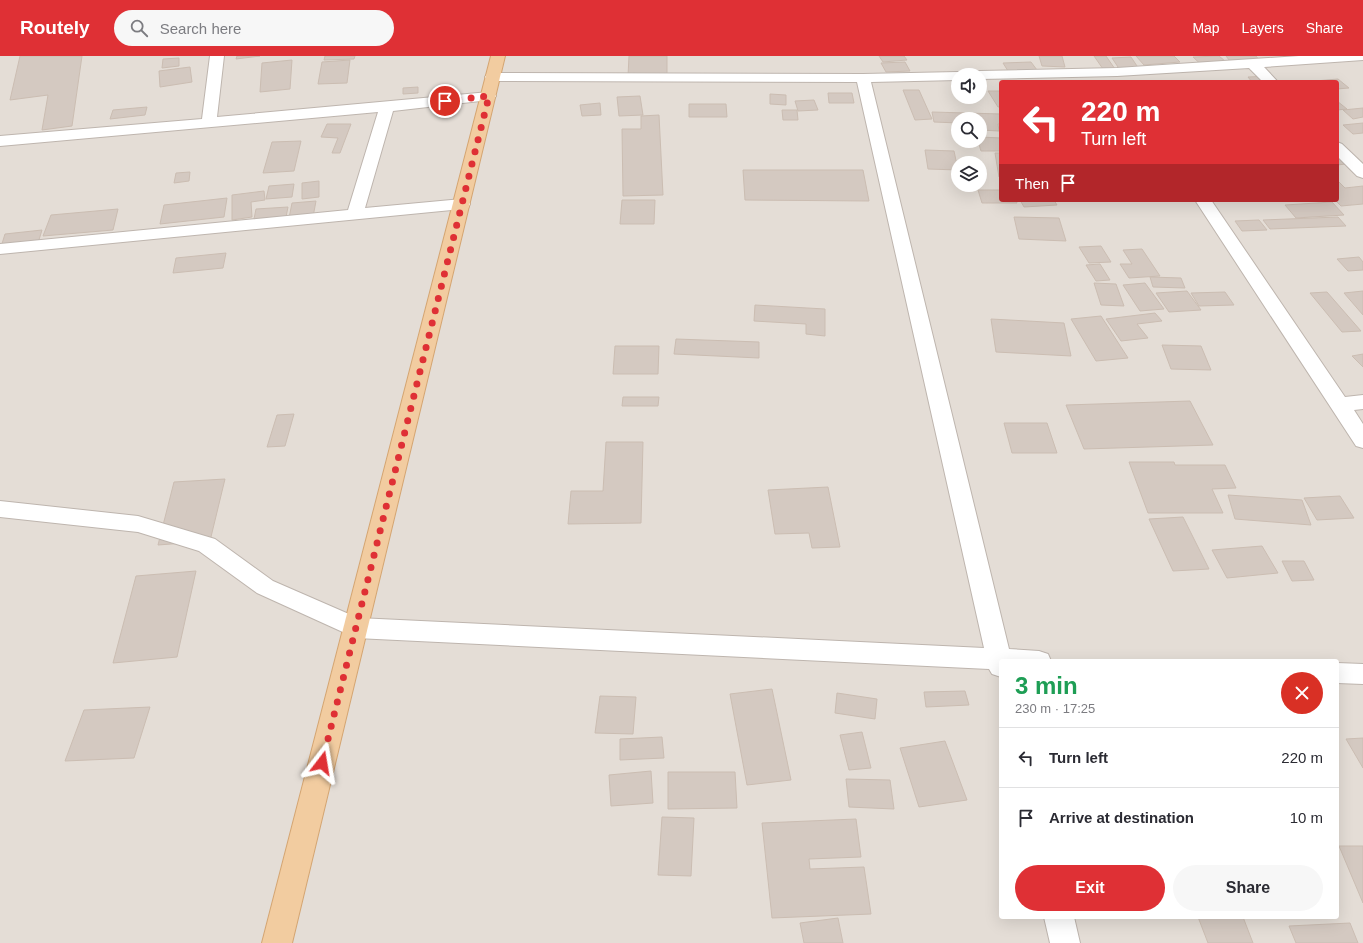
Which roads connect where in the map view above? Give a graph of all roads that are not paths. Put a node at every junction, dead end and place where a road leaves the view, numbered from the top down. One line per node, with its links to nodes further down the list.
1 (218, 56): 12 (street)
2 (498, 56): 10 (main road)
3 (1363, 56): 4 (street)
4 (1252, 63): 7 (street); 9 (street)
5 (987, 75): 7 (street)
6 (951, 76): 8 (street)
7 (1120, 77)
8 (862, 78): 10 (street); 25 (street)
9 (1269, 80)
10 (491, 86): 11 (street); 17 (main road)
11 (387, 107): 12 (street); 18 (street)
12 (209, 122): 13 (street)
13 (0, 141)
14 (1339, 149): 15 (street)
15 (1363, 173)
16 (1204, 202): 21 (street)
17 (462, 204): 18 (street); 24 (main road)
18 (355, 215): 19 (street)
19 (0, 249)
20 (1363, 402): 21 (street)
21 (1340, 404): 22 (street)
22 (1363, 441)
23 (0, 508): 24 (street)
24 (356, 628): 26 (street); 30 (main road)
25 (999, 659)
26 (999, 663)
27 (1339, 673): 28 (street)
28 (1363, 674)
29 (1059, 919): 31 (street)
30 (278, 943)
31 (1064, 943)

